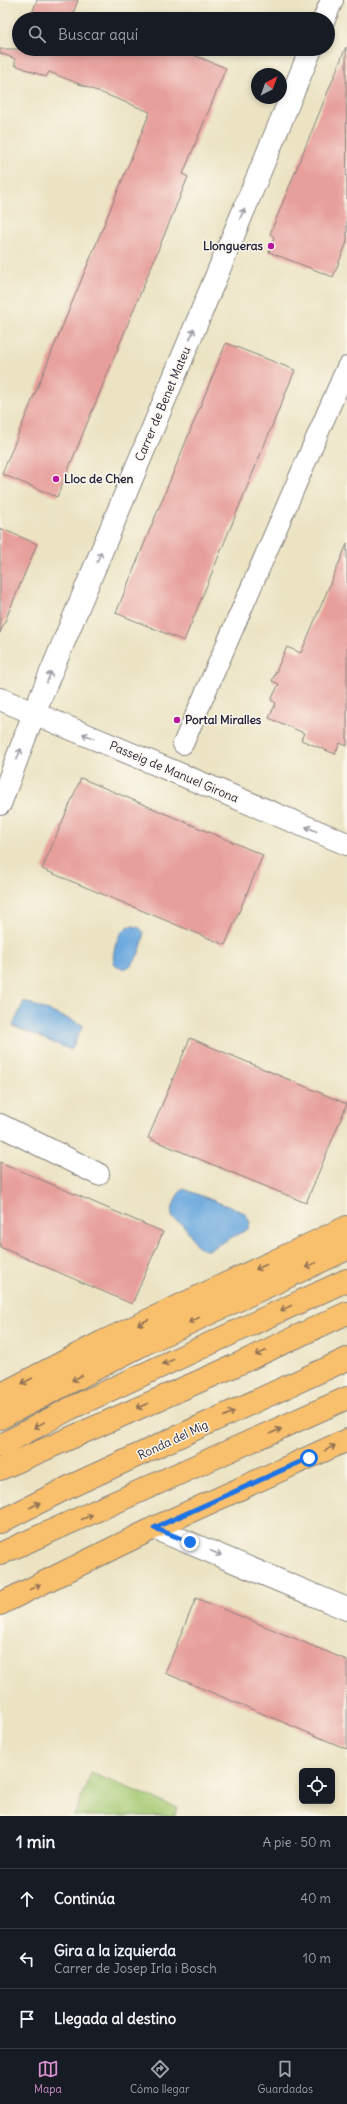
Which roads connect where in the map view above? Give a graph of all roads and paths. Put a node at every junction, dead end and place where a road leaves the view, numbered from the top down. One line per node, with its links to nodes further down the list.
1 (332, 0): 2 (street)
2 (327, 12)
3 (308, 56): 6 (street, Carrer de Benet Mateu, one-way to 3)
4 (347, 367): 7 (street)
5 (0, 699): 6 (street, Passeig de Manuel Girona)
6 (34, 713): 8 (street, Carrer de Benet Mateu, one-way to 6); 9 (street, Passeig de Manuel Girona, one-way to 6)
7 (183, 744)
8 (0, 804)
9 (347, 844)
10 (0, 1125): 11 (street)
11 (98, 1174)
12 (347, 1227): 17 (main road, one-way to 17)
13 (347, 1249): 19 (main road, one-way to 19)
14 (347, 1280): 21 (main road, one-way to 21)
15 (347, 1313): 22 (main road, one-way to 22)
16 (347, 1359): 23 (main road, Ronda del Mig, one-way to 16)
17 (0, 1395)
18 (347, 1398): 25 (main road, one-way to 18)
19 (0, 1418)
20 (347, 1440): 24 (main road, one-way to 20)
21 (0, 1446)
22 (0, 1469)
23 (0, 1522)
24 (154, 1528): 26 (main road, one-way to 24); 27 (street, one-way to 27)
25 (0, 1554)
26 (0, 1604)
27 (347, 1609)

